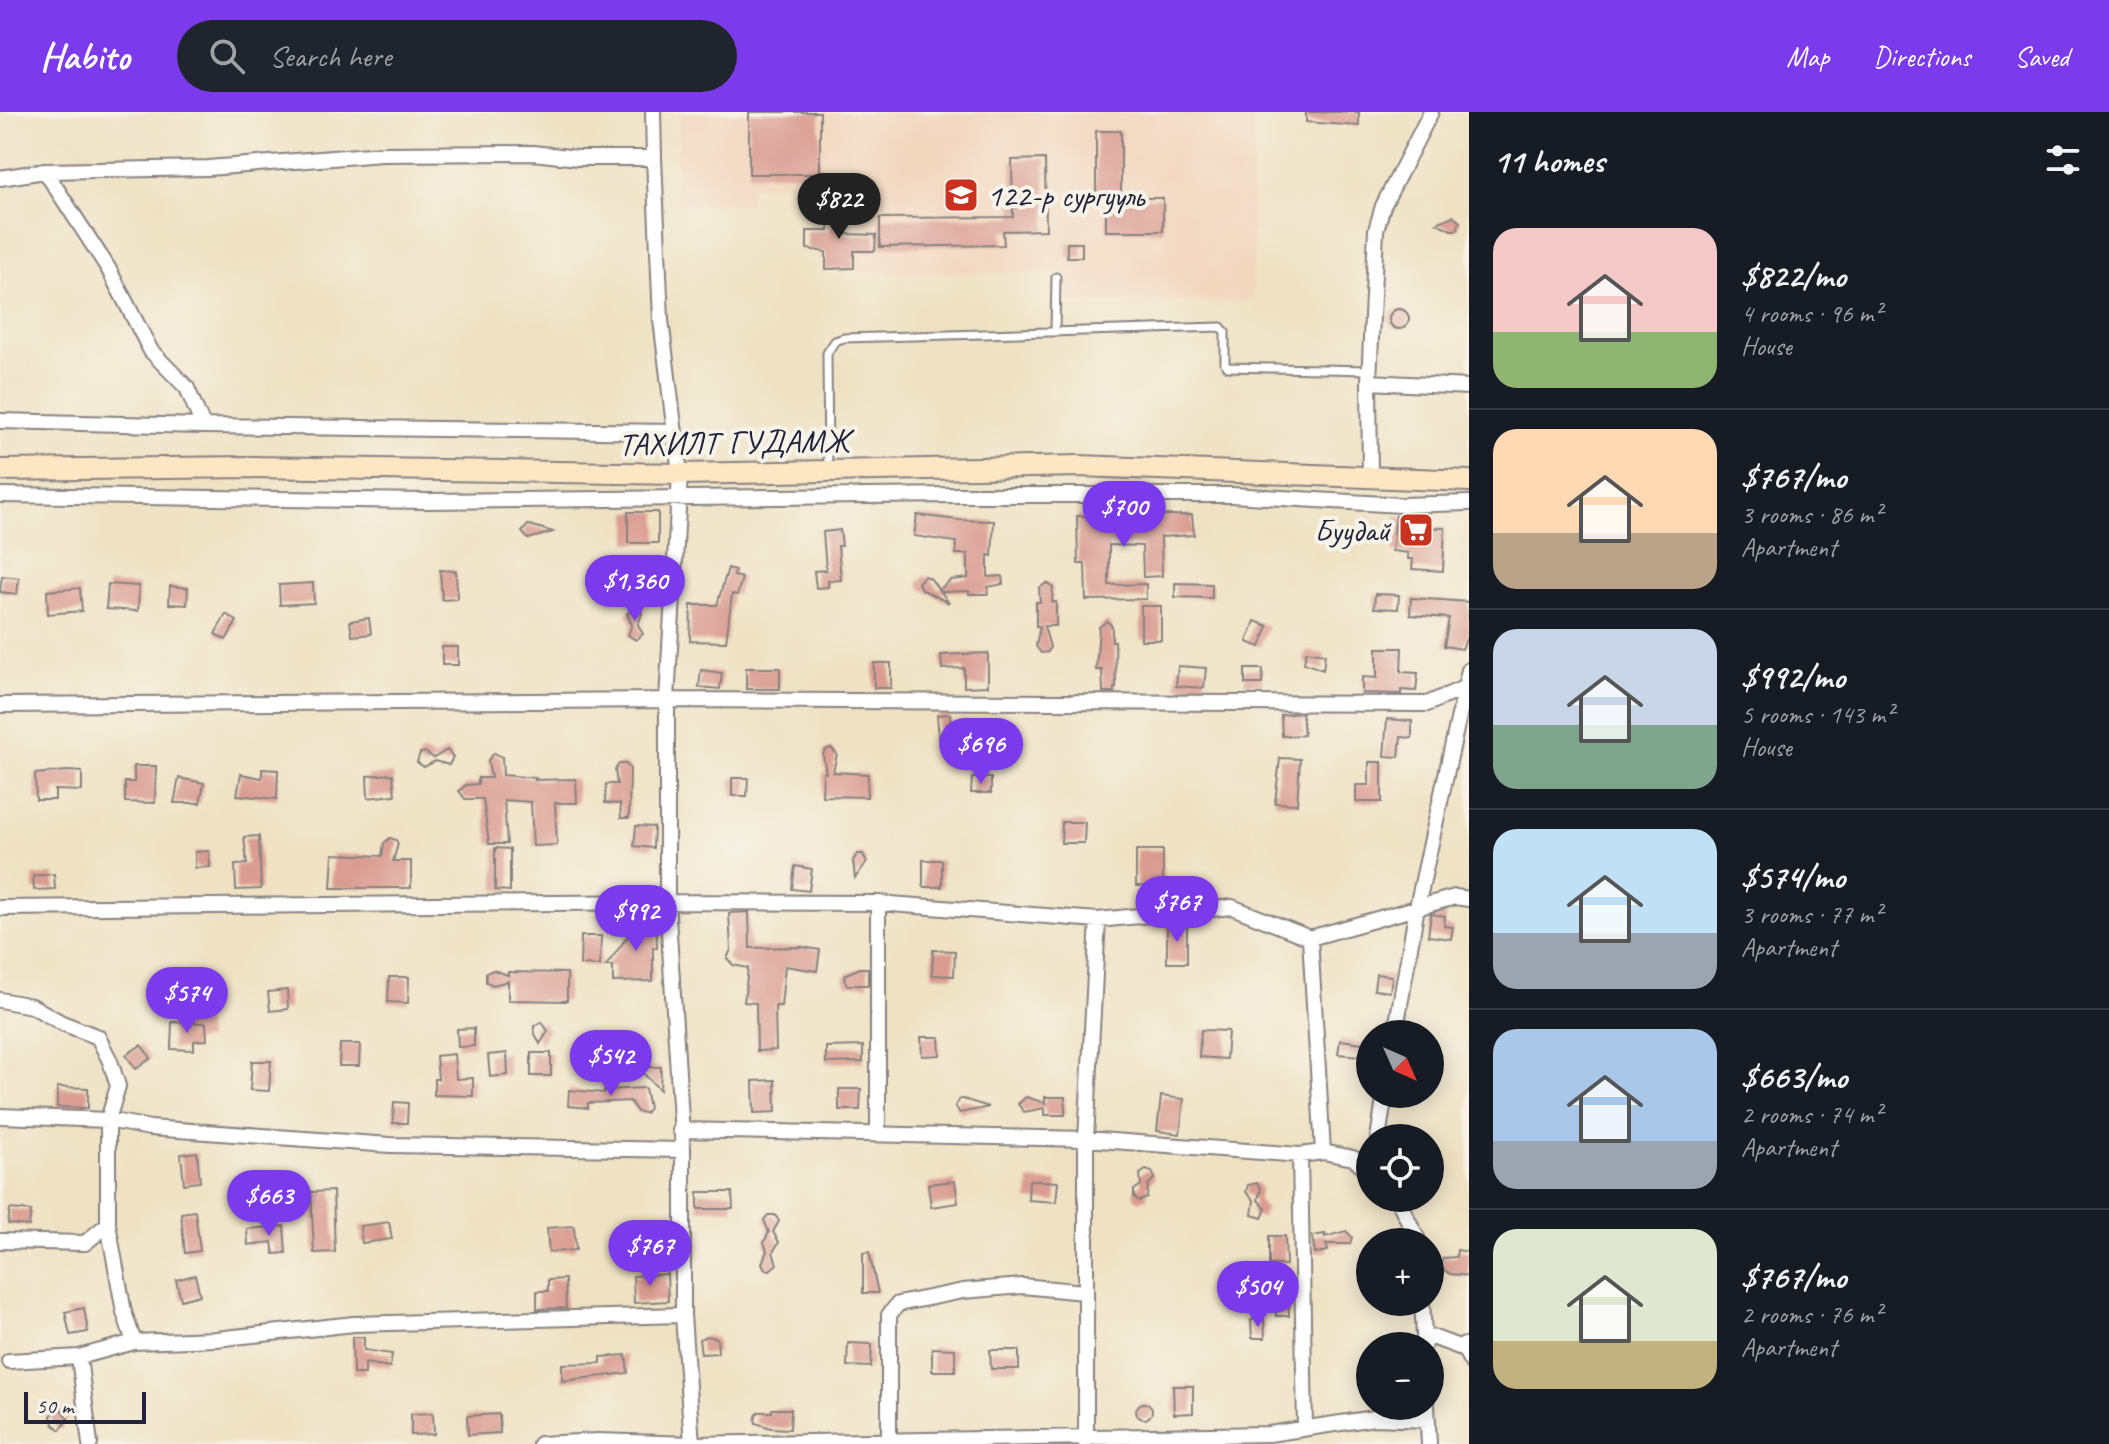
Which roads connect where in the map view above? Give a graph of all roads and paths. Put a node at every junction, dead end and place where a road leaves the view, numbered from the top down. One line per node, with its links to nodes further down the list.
1 (653, 112): 3 (street)
2 (1431, 112): 8 (street)
3 (654, 158): 4 (street); 12 (street)
4 (45, 171): 5 (street); 11 (street)
5 (0, 178)
6 (1056, 277): 7 (lane)
7 (1055, 332): 8 (lane); 16 (lane)
8 (1369, 376): 9 (street); 18 (street)
9 (1469, 387)
10 (0, 421): 11 (street)
11 (203, 426): 12 (street)
12 (675, 432): 17 (street)
13 (1080, 466): 14 (main road, ТАХИЛТ ГУДАМЖ); 18 (main road, ТАХИЛТ ГУДАМЖ); 22 (street)
14 (955, 468): 16 (main road, ТАХИЛТ ГУДАМЖ); 21 (street)
15 (0, 470): 17 (main road, ТАХИЛТ ГУДАМЖ)
16 (828, 471): 17 (main road, ТАХИЛТ ГУДАМЖ)
17 (680, 474): 23 (street)
18 (1370, 477): 19 (main road, ТАХИЛТ ГУДАМЖ)
19 (1469, 481)
20 (0, 495): 23 (street)
21 (957, 495): 22 (street); 23 (street)
22 (1075, 495): 24 (street)
23 (677, 499): 27 (street)
24 (1469, 503)
25 (1469, 670): 26 (street)
26 (1466, 689): 27 (street); 32 (street)
27 (667, 700): 28 (street); 30 (street)
28 (0, 705)
29 (1469, 899): 32 (street)
30 (667, 902): 31 (street); 33 (street); 40 (street)
31 (878, 903): 34 (street); 41 (street)
32 (1417, 907): 35 (street); 37 (street)
33 (0, 908)
34 (1098, 920): 35 (street); 42 (street)
35 (1310, 938): 44 (street)
36 (0, 1000): 39 (street)
37 (1397, 1020)
38 (0, 1116): 39 (street)
39 (108, 1120): 43 (street); 47 (street)
40 (680, 1130): 41 (street); 43 (street)
41 (878, 1134): 42 (street)
42 (1086, 1139): 45 (street); 49 (street)
43 (683, 1150): 50 (street)
44 (1323, 1152): 45 (street); 46 (street)
45 (1300, 1155): 59 (street)
46 (1356, 1160)
47 (108, 1224): 48 (street); 51 (street)
48 (0, 1241)
49 (1084, 1292): 60 (street); 61 (street)
50 (683, 1315): 51 (street); 64 (street)
51 (134, 1342): 54 (street)
52 (1444, 1343): 53 (street)
53 (1464, 1346): 56 (lane)
54 (79, 1357): 55 (street); 62 (street)
55 (9, 1361)
56 (1469, 1365)
57 (1360, 1420): 59 (street)
58 (1428, 1420): 65 (street)
59 (1305, 1428): 61 (street)
60 (889, 1439): 61 (street); 64 (street)
61 (1086, 1440)
62 (90, 1444)
63 (540, 1444): 64 (street)
64 (692, 1444)
65 (1429, 1444)

